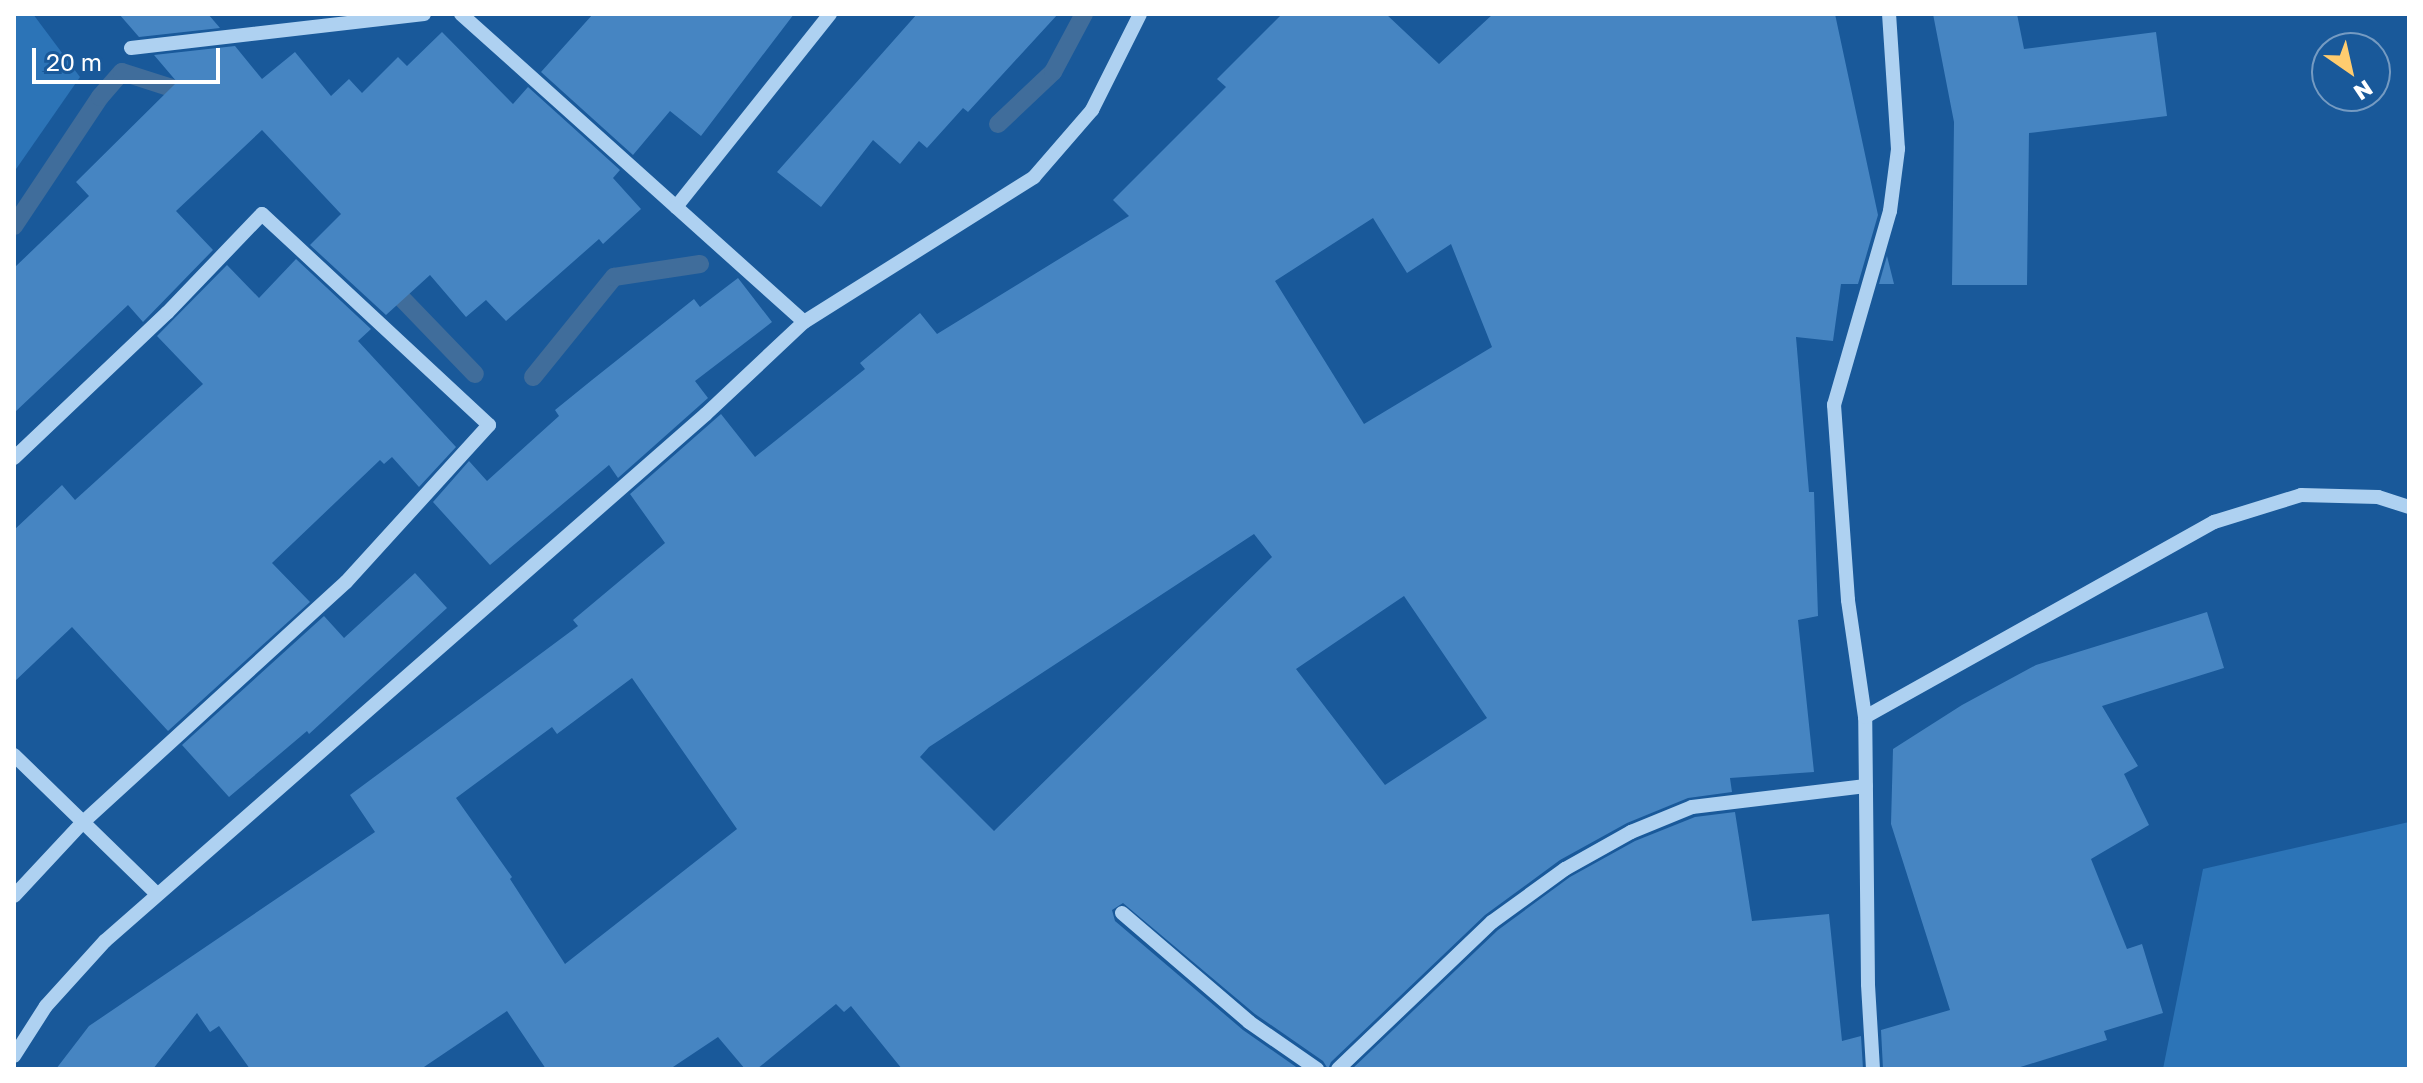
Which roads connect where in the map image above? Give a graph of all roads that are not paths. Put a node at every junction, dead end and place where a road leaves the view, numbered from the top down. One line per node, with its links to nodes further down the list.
1 (424, 14): 6 (street)
2 (461, 14): 7 (street)
3 (830, 14): 7 (street)
4 (1140, 14): 8 (street)
5 (1889, 14): 13 (street)
6 (131, 48)
7 (676, 207): 8 (street)
8 (804, 322): 9 (street)
9 (706, 414): 10 (street); 17 (street)
10 (716, 427)
11 (14, 458): 16 (street)
12 (2409, 507): 13 (street)
13 (1865, 717): 15 (street)
14 (14, 755): 16 (street)
15 (1866, 786): 22 (street); 23 (street)
16 (83, 822): 17 (street); 18 (street)
17 (157, 894): 20 (street)
18 (14, 896)
19 (1122, 913): 21 (street)
20 (14, 1056)
21 (1317, 1069)
22 (1338, 1069)
23 (1873, 1069)

